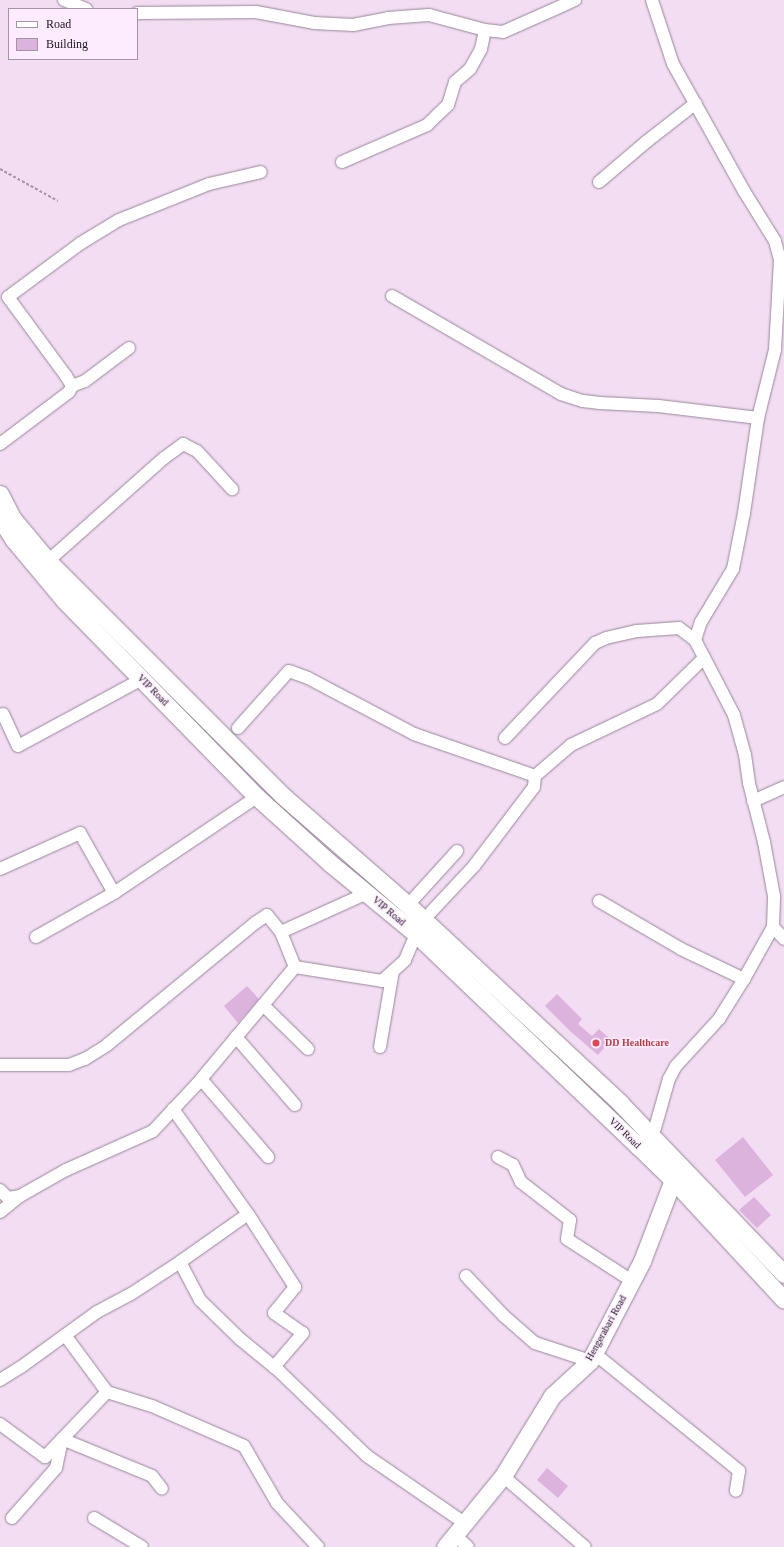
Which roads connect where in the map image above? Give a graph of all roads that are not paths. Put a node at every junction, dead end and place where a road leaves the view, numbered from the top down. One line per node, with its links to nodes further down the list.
1 (64, 0): 4 (street)
2 (575, 0): 6 (street)
3 (652, 0): 7 (street)
4 (84, 8)
5 (138, 13): 6 (street)
6 (485, 30): 8 (street)
7 (696, 103): 10 (street); 12 (street)
8 (342, 162)
9 (261, 172): 15 (street)
10 (599, 182)
11 (392, 296): 16 (street)
12 (781, 299): 14 (street)
13 (129, 348): 15 (street)
14 (779, 351): 16 (street)
15 (72, 386): 17 (street)
16 (758, 418): 22 (street)
17 (0, 444)
18 (232, 489): 21 (street)
19 (0, 494): 21 (main road, VIP Road)
20 (0, 520): 24 (main road, VIP Road)
21 (48, 561): 38 (main road, VIP Road)
22 (695, 640): 23 (street); 27 (street)
23 (704, 658): 28 (street); 31 (street)
24 (142, 680): 25 (street); 30 (main road, VIP Road)
25 (2, 714)
26 (238, 728): 28 (street)
27 (505, 738)
28 (535, 776): 39 (street)
29 (784, 787): 31 (street)
30 (258, 797): 34 (street); 35 (main road, VIP Road)
31 (753, 801): 36 (street)
32 (456, 851): 38 (street)
33 (0, 869): 34 (street)
34 (114, 893): 43 (street)
35 (367, 893): 41 (street); 42 (main road, VIP Road)
36 (779, 894): 40 (street)
37 (599, 901): 47 (street)
38 (408, 905): 56 (main road, VIP Road)
39 (431, 912)
40 (773, 927): 44 (street); 47 (street)
41 (281, 932): 45 (street); 52 (street)
42 (416, 934): 46 (street); 56 (main road, VIP Road)
43 (36, 937)
44 (784, 939)
45 (295, 967): 46 (street); 48 (street)
46 (393, 971): 50 (street)
47 (744, 979): 56 (street)
48 (263, 1005): 49 (street); 51 (street)
49 (236, 1037): 53 (street); 54 (street)
50 (380, 1047)
51 (308, 1049)
52 (0, 1065)
53 (201, 1079): 55 (street); 57 (street)
54 (295, 1105)
55 (174, 1109): 61 (street); 63 (street)
56 (644, 1140): 59 (main road, VIP Road)
57 (268, 1157)
58 (498, 1157): 67 (street)
59 (679, 1175): 65 (main road, VIP Road); 67 (main road, Hengerabari Road); 68 (main road, VIP Road)
60 (0, 1190): 61 (street)
61 (20, 1196): 62 (street)
62 (0, 1212)
63 (248, 1214): 64 (street); 71 (street)
64 (180, 1262): 69 (street); 71 (street)
65 (784, 1274)
66 (466, 1276): 70 (street)
67 (632, 1281): 70 (main road, Hengerabari Road)
68 (784, 1300)
69 (65, 1335): 72 (street); 73 (street)
70 (592, 1357): 76 (main road, Hengerabari Road); 78 (street)
71 (274, 1367): 81 (street)
72 (0, 1380)
73 (107, 1392): 75 (street); 83 (street)
74 (0, 1424): 75 (street)
75 (62, 1440): 77 (street); 79 (street)
76 (503, 1476): 81 (main road, Hengerabari Road); 84 (street)
77 (162, 1489)
78 (736, 1491)
79 (12, 1518)
80 (94, 1518): 82 (street)
81 (459, 1538)
82 (142, 1547)
83 (318, 1547)
84 (585, 1547)

